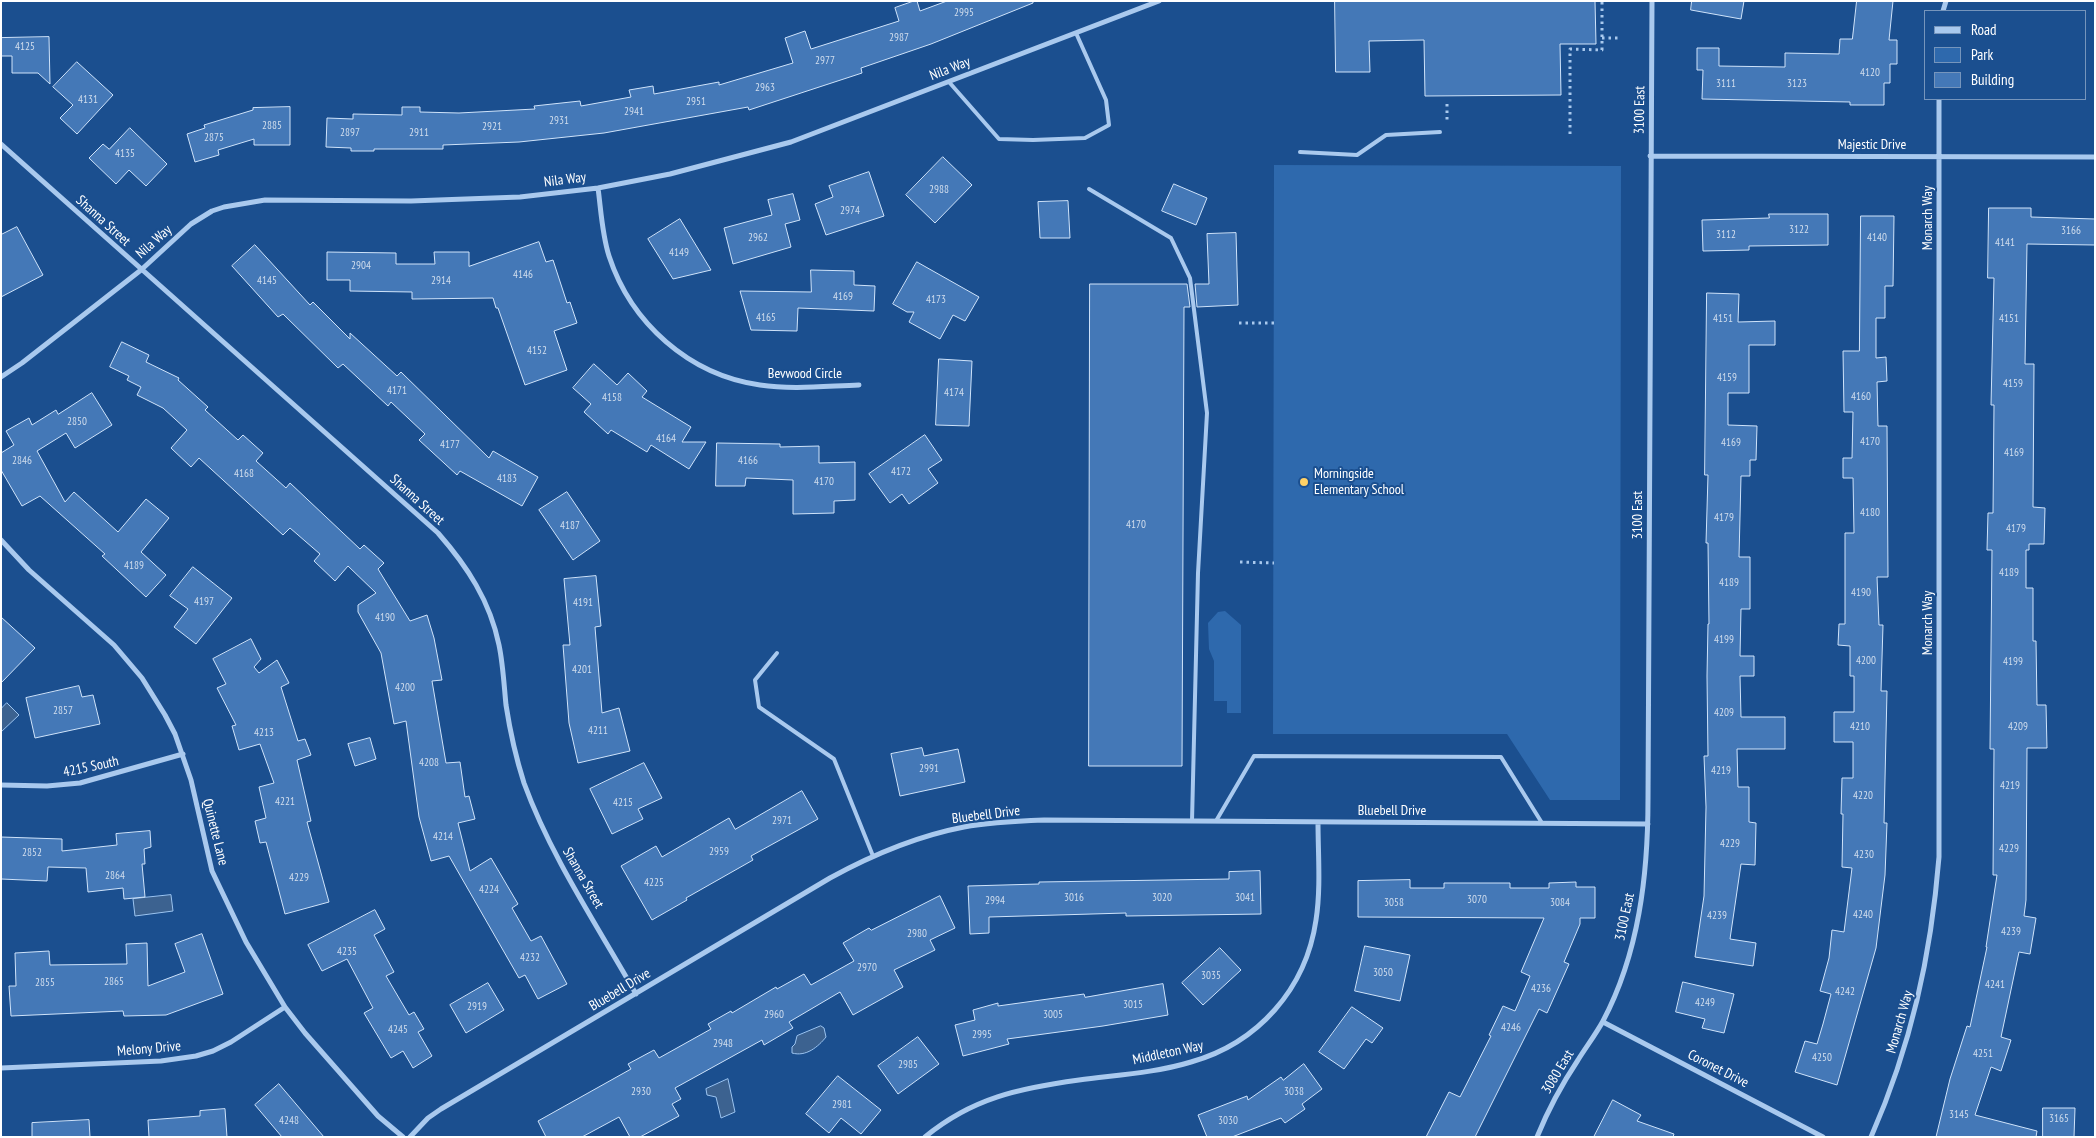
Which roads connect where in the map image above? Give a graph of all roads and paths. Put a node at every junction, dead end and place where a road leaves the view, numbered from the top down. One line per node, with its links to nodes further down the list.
1 (1159, 1): 4 (street, Nila Way)
2 (1602, 1): 5 (path)
3 (1652, 1): 15 (street, 3100 East)
4 (1076, 33): 7 (street, Nila Way); 7 (lane)
5 (1602, 38): 6 (path); 12 (path)
6 (1620, 38)
7 (949, 82): 18 (street, Nila Way)
8 (1939, 100): 16 (street, Monarch Way)
9 (1447, 104): 10 (path)
10 (1447, 123)
11 (1440, 132): 14 (lane)
12 (1570, 134)
13 (1, 144): 20 (street, Shanna Street)
14 (1300, 152)
15 (1650, 156): 16 (street, Majestic Drive); 35 (street, 3100 East)
16 (1939, 156): 17 (street, Majestic Drive); 46 (street, Monarch Way)
17 (2095, 157)
18 (598, 188): 20 (street, Nila Way); 24 (street, Bevwood Circle)
19 (1089, 189): 31 (lane)
20 (141, 270): 23 (street, Nila Way); 37 (street, Shanna Street)
21 (1240, 323): 22 (path)
22 (1274, 323)
23 (1, 377)
24 (859, 385)
25 (1, 540): 29 (street, Quinette Lane)
26 (1240, 562): 27 (path)
27 (1274, 563)
28 (777, 653): 36 (lane)
29 (183, 754): 30 (street, 4215 South); 38 (street, Quinette Lane)
30 (1, 785)
31 (1192, 821): 32 (street, Bluebell Drive); 36 (street, Bluebell Drive)
32 (1216, 821): 33 (street, Bluebell Drive); 34 (lane)
33 (1318, 822): 34 (street, Bluebell Drive); 43 (street, Middleton Way)
34 (1542, 823): 35 (street, Bluebell Drive)
35 (1648, 824): 39 (street, 3100 East)
36 (874, 856): 37 (street, Bluebell Drive)
37 (636, 994): 42 (street, Bluebell Drive)
38 (285, 1007): 40 (street, Melony Drive); 41 (street, Quinette Lane)
39 (1603, 1022): 44 (street, 3080 East); 45 (street, Coronet Drive)
40 (1, 1068)
41 (403, 1137)
42 (410, 1137)
43 (925, 1137)
44 (1537, 1137)
45 (1824, 1137)
46 (1871, 1137)

